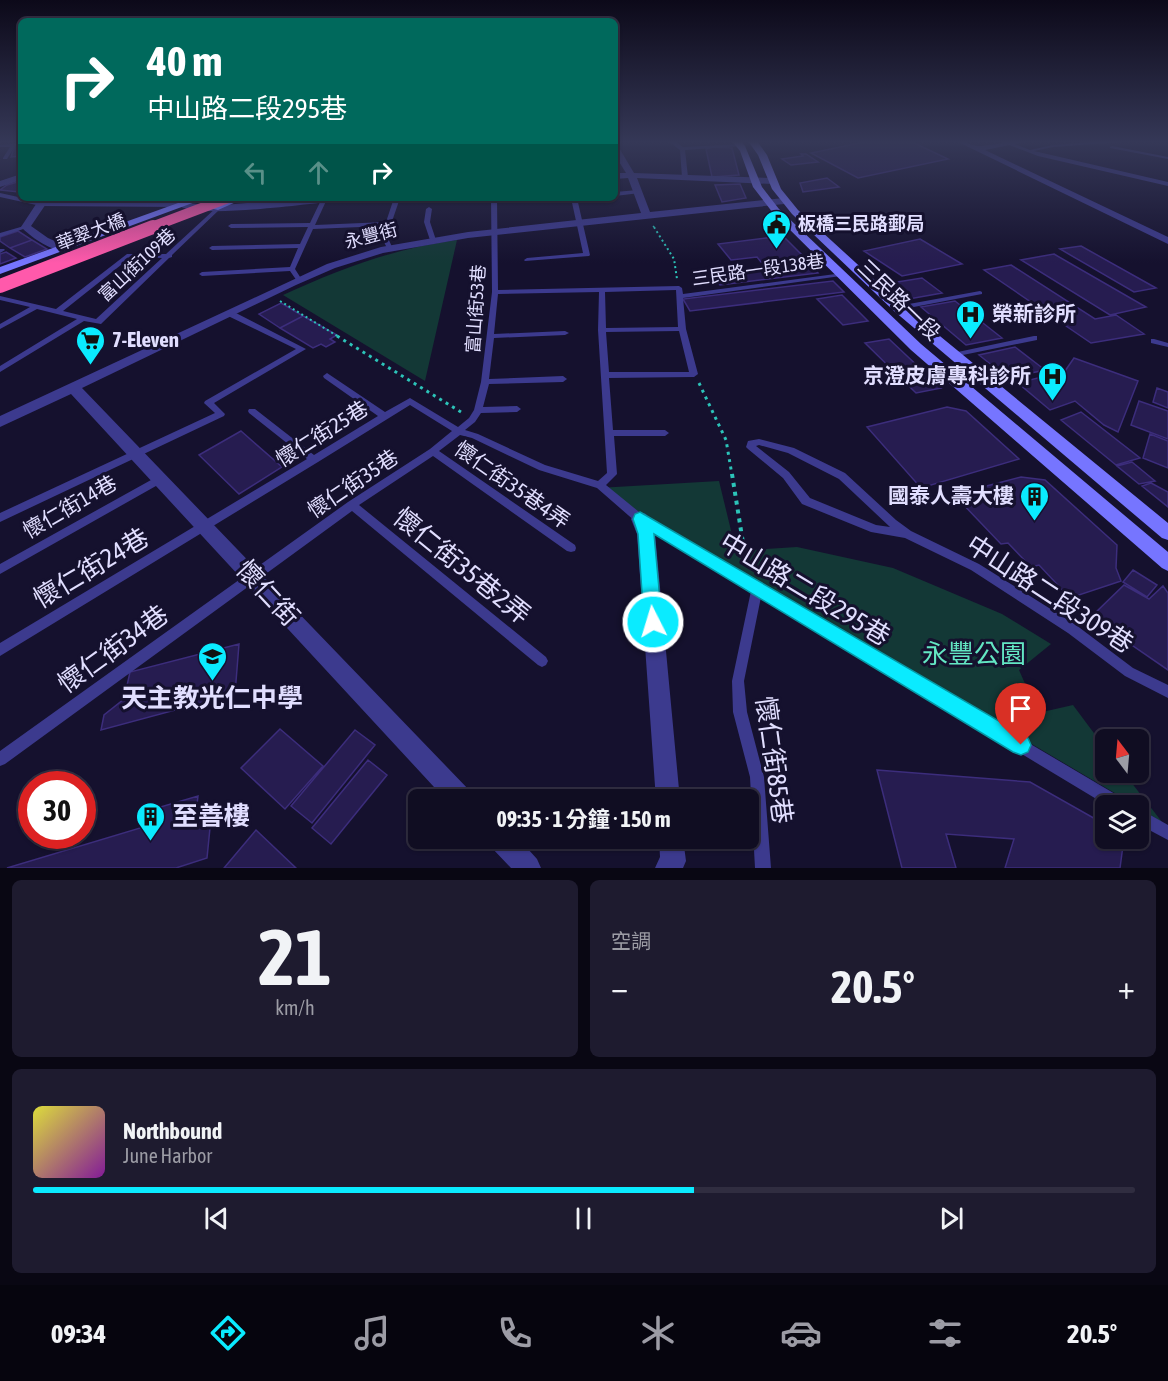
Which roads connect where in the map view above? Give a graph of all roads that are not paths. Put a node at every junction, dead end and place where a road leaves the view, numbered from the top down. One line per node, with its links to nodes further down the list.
1 (772, 181): 18 (street, 三民路一段)
2 (634, 182): 5 (street)
3 (756, 182): 20 (street, 三民路一段)
4 (1043, 182): 32 (street)
5 (638, 192): 6 (lane); 23 (street)
6 (618, 194)
7 (0, 195): 8 (lane)
8 (18, 198)
9 (43, 201): 19 (lane); 26 (street)
10 (182, 201): 19 (lane); 21 (street); 34 (street)
11 (220, 201): 45 (highway, 華翠大橋, bridge)
12 (230, 201): 21 (street)
13 (292, 201): 21 (street)
14 (323, 201): 28 (lane)
15 (396, 201): 24 (lane)
16 (494, 201): 29 (lane, 富山街53巷)
17 (575, 201): 25 (lane)
18 (784, 201): 20 (street, 永豐街); 53 (street, 三民路一段)
19 (129, 202)
20 (768, 203): 23 (street, 永豐街); 42 (street, 三民路一段)
21 (212, 206): 37 (lane, 富山街109巷); 43 (highway, 華翠大橋); 47 (street)
22 (429, 209): 31 (lane)
23 (647, 217): 25 (street, 永豐街)
24 (388, 224): 28 (lane); 36 (lane)
25 (580, 224): 29 (street, 永豐街); 38 (lane)
26 (26, 226): 30 (lane); 34 (street)
27 (231, 226): 28 (lane)
28 (311, 226): 33 (lane)
29 (495, 232): 31 (street, 永豐街); 48 (lane, 富山街53巷)
30 (0, 235)
31 (433, 240): 36 (street, 永豐街)
32 (1168, 241)
33 (302, 246): 35 (lane); 39 (lane)
34 (62, 248): 40 (street)
35 (212, 248)
36 (390, 249): 44 (street, 永豐街)
37 (170, 256): 54 (lane); 56 (lane, 富山街109巷)
38 (527, 260)
39 (292, 270): 41 (lane); 44 (lane)
40 (0, 271)
41 (202, 274)
42 (841, 274): 49 (lane, 三民路一段138巷); 92 (street, 三民路一段)
43 (0, 278)
44 (299, 280): 55 (street, 永豐街)
45 (0, 286)
46 (602, 290): 48 (lane, 三民路一段138巷); 49 (lane, 三民路一段138巷); 59 (lane)
47 (0, 292)
48 (495, 292): 61 (lane, 富山街53巷)
49 (680, 292): 58 (lane)
50 (980, 293): 53 (lane)
51 (0, 298): 52 (lane, 富山街109巷)
52 (36, 307): 54 (lane, 富山街109巷); 57 (lane)
53 (898, 308): 65 (street, 三民路一段)
54 (57, 312): 56 (lane, 富山街109巷)
55 (229, 313): 71 (street, 永豐街); 81 (lane)
56 (82, 318): 66 (lane)
57 (0, 327)
58 (682, 329): 59 (lane); 67 (lane)
59 (602, 330): 67 (lane)
60 (565, 333): 61 (lane)
61 (490, 336): 70 (lane, 富山街53巷)
62 (1034, 338): 65 (lane)
63 (1154, 341): 64 (lane)
64 (1168, 345)
65 (953, 355): 89 (street, 三民路一段)
66 (0, 369)
67 (605, 375): 78 (lane)
68 (327, 376): 75 (lane)
69 (563, 379): 70 (lane)
70 (485, 382): 74 (lane, 富山街53巷)
71 (73, 387): 76 (street, 永豐街); 81 (street, 懷仁街)
72 (517, 409): 74 (lane)
73 (252, 411): 82 (lane)
74 (475, 415): 77 (lane, 懷仁街35巷)
75 (385, 417): 77 (lane, 懷仁街25巷); 82 (lane, 懷仁街25巷)
76 (0, 422)
77 (458, 431): 80 (lane, 懷仁街35巷); 84 (lane, 中山路二段295巷)
78 (609, 433): 79 (lane); 84 (lane)
79 (665, 433)
80 (433, 451): 85 (lane, 懷仁街35巷); 91 (lane, 懷仁街35巷4弄)
81 (139, 455): 83 (street, 懷仁街); 86 (lane)
82 (315, 460): 88 (lane, 懷仁街25巷)
83 (160, 479): 88 (street, 懷仁街); 93 (lane, 懷仁街14巷)
84 (600, 485): 87 (lane, 中山路二段295巷)
85 (352, 505): 94 (lane, 懷仁街35巷); 97 (lane, 懷仁街35巷2弄)
86 (0, 518)
87 (640, 519): 95 (lane, 中山路二段295巷); 101 (street)
88 (204, 526): 94 (street, 懷仁街); 96 (lane, 懷仁街24巷)
89 (1168, 533)
90 (907, 534): 90 (lane, 中山路二段309巷); 98 (lane, 中山路二段309巷)
91 (571, 548)
92 (1168, 563)
93 (0, 569)
94 (252, 576): 99 (lane, 懷仁街34巷); 100 (street, 懷仁街)
95 (757, 588): 102 (lane, 中山路二段295巷); 109 (lane, 懷仁街85巷)
96 (0, 650)
97 (542, 661)
98 (1168, 692)
99 (0, 759)
100 (453, 789)
101 (667, 789)
102 (1104, 795)
103 (1149, 822): 104 (lane)
104 (1168, 833)
105 (510, 849): 107 (street)
106 (672, 849): 108 (street)
107 (528, 868)
108 (668, 868)
109 (763, 868)

